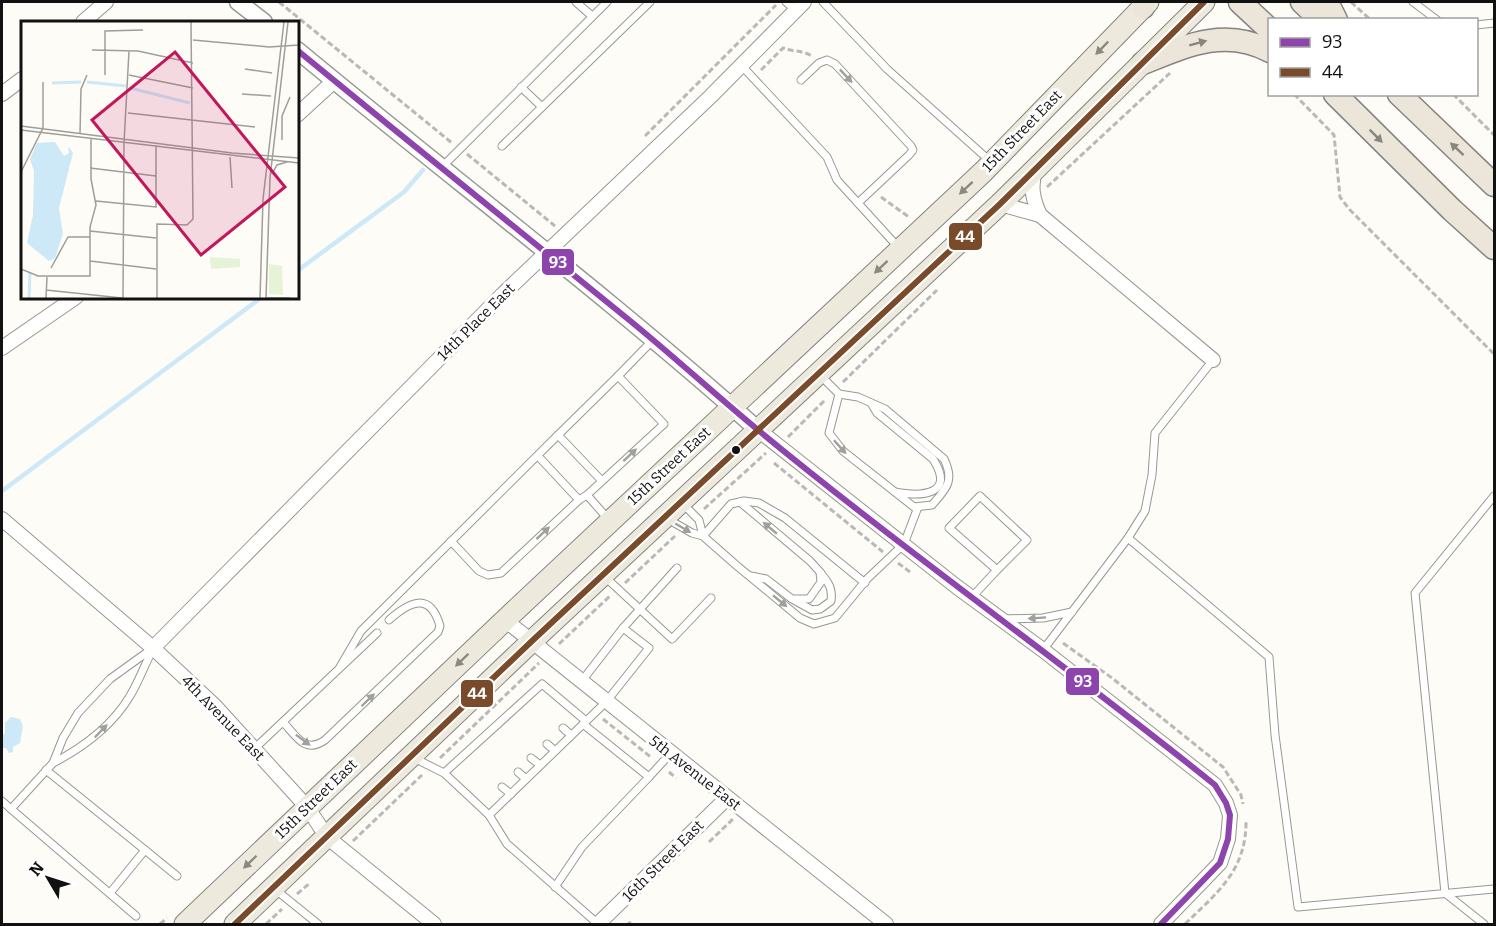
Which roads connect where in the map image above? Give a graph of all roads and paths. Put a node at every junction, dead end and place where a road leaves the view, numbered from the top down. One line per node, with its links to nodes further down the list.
1 (106, 2): 24 (street)
2 (238, 2): 25 (street)
3 (279, 2): 47 (path)
4 (576, 2): 19 (lane)
5 (607, 2): 19 (lane)
6 (651, 2): 45 (lane)
7 (780, 2): 49 (path)
8 (823, 2): 52 (lane)
9 (1204, 2): 32 (main road)
10 (1240, 2): 28 (highway)
11 (1302, 2): 20 (highway)
12 (1328, 2): 21 (highway)
13 (1351, 2): 22 (path)
14 (1413, 2): 18 (lane)
15 (1427, 2): 18 (lane)
16 (1145, 3): 52 (main road, 15th Street East, one-way to 52)
17 (795, 4): 33 (street, 14th Place East)
18 (1427, 12): 23 (lane)
19 (592, 16): 39 (lane)
20 (1319, 18)
21 (1335, 18)
22 (1369, 18)
23 (1434, 18)
24 (84, 21)
25 (263, 21)
26 (1494, 23): 27 (lane)
27 (1478, 25)
28 (1268, 29)
29 (1268, 50): 32 (highway, one-way to 29)
30 (298, 51): 38 (street)
31 (819, 63): 35 (path); 37 (lane); 56 (lane, one-way to 56)
32 (1143, 63): 54 (main road)
33 (741, 65): 35 (lane); 62 (street, 14th Place East)
34 (1174, 69): 57 (path)
35 (753, 78): 58 (lane)
36 (21, 80): 40 (street)
37 (801, 80)
38 (334, 81): 46 (street); 53 (street)
39 (522, 87): 45 (lane); 53 (lane)
40 (2, 94)
41 (1296, 96): 70 (path)
42 (1337, 96): 63 (highway, one-way to 63)
43 (1401, 96): 55 (highway, one-way to 43)
44 (1455, 96): 48 (path)
45 (542, 107): 50 (lane)
46 (298, 114)
47 (443, 135)
48 (1494, 135)
49 (638, 143)
50 (501, 146)
51 (473, 158): 62 (path)
52 (992, 163): 64 (main road, 15th Street East, one-way to 64)
53 (441, 168): 65 (street)
54 (1036, 168): 57 (street); 59 (main road)
55 (1494, 185)
56 (873, 189): 58 (lane); 61 (path)
57 (1034, 200): 60 (street)
58 (858, 203): 64 (lane)
59 (1000, 204): 60 (street); 72 (main road)
60 (1040, 215): 71 (street)
61 (909, 217)
62 (566, 235): 65 (street, 14th Place East)
63 (1494, 248)
64 (900, 249): 77 (main road, 15th Street East, one-way to 77)
65 (546, 253): 68 (street); 117 (street, 14th Place East)
66 (944, 283): 74 (path)
67 (75, 298): 69 (street)
68 (653, 340): 73 (lane); 77 (street)
69 (2, 348)
70 (1494, 354)
71 (1213, 360): 95 (lane)
72 (818, 373): 74 (lane); 78 (main road)
73 (618, 376): 79 (lane); 83 (lane, one-way to 73)
74 (838, 391): 76 (lane); 84 (lane, one-way to 84)
75 (828, 397): 80 (path)
76 (871, 403): 84 (lane); 90 (lane)
77 (732, 407): 78 (street); 92 (main road, 15th Street East)
78 (757, 429): 80 (street); 88 (main road)
79 (558, 435): 81 (lane); 83 (lane)
80 (778, 446): 97 (street)
81 (538, 456): 87 (lane); 96 (lane)
82 (773, 462): 98 (path)
83 (602, 481): 85 (lane)
84 (892, 492): 90 (lane)
85 (587, 495): 87 (lane); 92 (lane)
86 (1494, 495): 154 (lane)
87 (579, 500): 96 (lane, one-way to 87)
88 (680, 501): 91 (main road); 94 (lane)
89 (740, 502): 94 (lane); 101 (lane, one-way to 89); 105 (lane)
90 (918, 507): 97 (lane)
91 (664, 516): 94 (lane, one-way to 94); 103 (main road)
92 (610, 521): 112 (main road, 15th Street East)
93 (4, 526): 117 (street, 4th Avenue East)
94 (704, 536): 104 (lane)
95 (1128, 538): 110 (lane); 154 (lane)
96 (451, 541): 119 (lane)
97 (904, 544): 98 (lane); 108 (street)
98 (891, 557): 102 (path); 105 (lane)
99 (677, 568): 109 (lane)
100 (997, 570): 100 (lane); 108 (lane)
101 (819, 572): 107 (lane); 107 (lane)
102 (910, 572)
103 (602, 575): 109 (lane); 116 (main road)
104 (749, 576): 105 (lane, one-way to 105); 107 (lane)
105 (865, 583)
106 (711, 598): 109 (lane)
107 (792, 598)
108 (971, 598): 113 (street)
109 (639, 609): 114 (lane)
110 (1072, 612): 113 (lane, one-way to 113); 118 (lane)
111 (389, 620): 122 (lane, one-way to 111)
112 (505, 620): 116 (street, 5th Avenue East); 143 (main road, 15th Street East, one-way to 143)
113 (1002, 620): 118 (street)
114 (623, 628): 120 (lane); 121 (lane)
115 (377, 633): 119 (lane)
116 (532, 641): 120 (street, 5th Avenue East); 130 (main road)
117 (153, 648): 127 (street, 4th Avenue East); 132 (lane); 132 (lane, one-way to 117)
118 (1043, 650): 163 (street)
119 (340, 667): 122 (lane)
120 (580, 682): 121 (street, 5th Avenue East)
121 (606, 702): 123 (lane); 129 (street, 5th Avenue East)
122 (283, 722): 127 (lane)
123 (585, 723): 125 (lane); 136 (lane); 137 (lane)
124 (563, 728): 125 (lane)
125 (572, 735): 128 (lane)
126 (547, 744): 128 (lane)
127 (254, 749): 143 (street, 4th Avenue East)
128 (555, 751): 133 (lane)
129 (670, 754): 137 (lane); 141 (street, 5th Avenue East)
130 (411, 757): 136 (lane); 147 (main road)
131 (531, 758): 133 (lane)
132 (52, 763): 134 (lane)
133 (540, 765): 138 (lane)
134 (46, 770): 144 (lane); 149 (lane)
135 (518, 772): 138 (lane)
136 (444, 773): 146 (lane)
137 (649, 777): 152 (lane)
138 (526, 779): 140 (lane)
139 (502, 787): 140 (lane)
140 (511, 794): 146 (lane)
141 (727, 798): 145 (street, 5th Avenue East); 161 (street, 16th Street East)
142 (2, 801): 144 (lane)
143 (307, 807): 147 (street, 4th Avenue East); 158 (main road, 15th Street East, one-way to 158)
144 (11, 809): 155 (lane)
145 (742, 810): 148 (path); 162 (street, 5th Avenue East)
146 (489, 815): 152 (lane)
147 (327, 837): 151 (main road); 157 (street, 4th Avenue East)
148 (709, 842)
149 (145, 850): 150 (lane); 155 (lane)
150 (177, 876)
151 (273, 888): 159 (main road); 160 (lane)
152 (555, 888): 161 (lane)
153 (1494, 889): 154 (lane)
154 (1445, 893): 164 (lane)
155 (110, 894): 156 (lane)
156 (136, 916)
157 (425, 922)
158 (185, 924)
159 (235, 924)
160 (318, 924)
161 (598, 924)
162 (886, 924)
163 (1161, 924)
164 (1484, 924)

